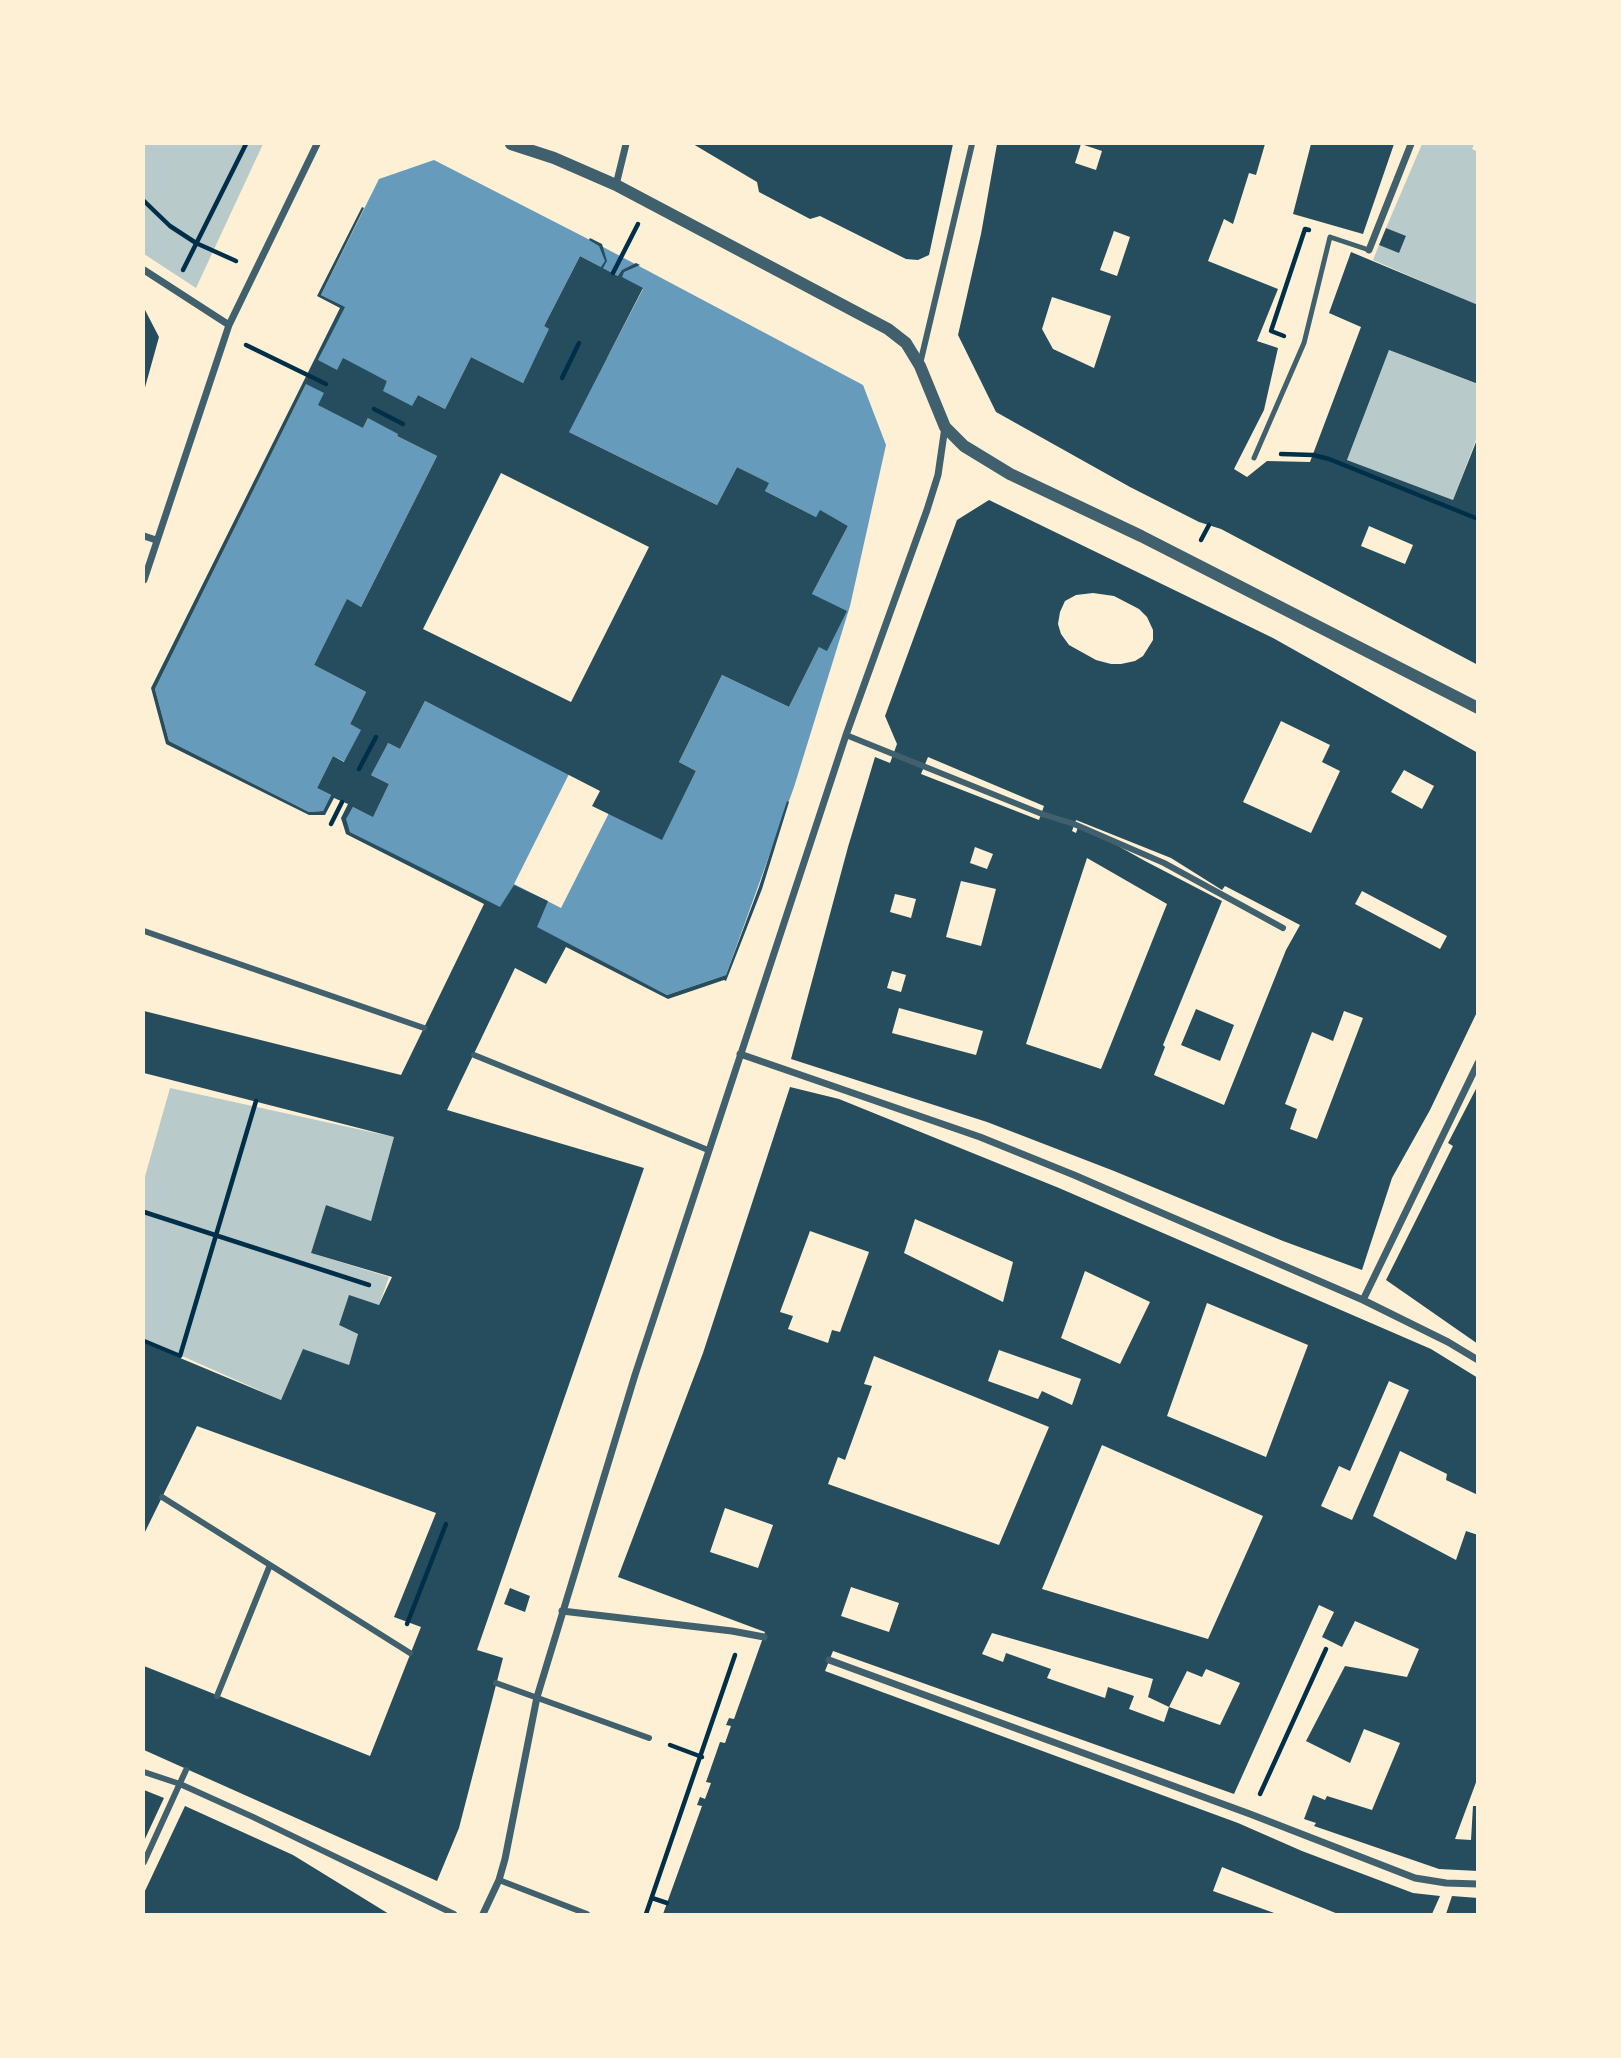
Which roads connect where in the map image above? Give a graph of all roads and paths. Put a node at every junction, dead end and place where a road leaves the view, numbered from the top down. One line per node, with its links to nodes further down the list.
1 (246, 144): 10 (path)
2 (317, 144): 13 (street)
3 (511, 144): 7 (street)
4 (626, 144): 7 (street)
5 (972, 144): 19 (street)
6 (1411, 144): 11 (street)
7 (616, 185): 9 (street)
8 (144, 201): 10 (path)
9 (649, 203): 14 (path); 19 (street)
10 (195, 243): 13 (path); 15 (path)
11 (1369, 250): 26 (lane)
12 (144, 270): 15 (street)
13 (256, 270): 16 (street)
14 (613, 273)
15 (173, 289): 16 (street)
16 (229, 325): 17 (street)
17 (226, 335): 21 (path); 29 (street)
18 (579, 343): 20 (path)
19 (920, 366): 24 (street)
20 (562, 377)
21 (326, 384)
22 (374, 409): 23 (path)
23 (404, 424)
24 (945, 426): 31 (street); 32 (street)
25 (1313, 455): 27 (path)
26 (1254, 458)
27 (1478, 519)
28 (144, 536): 29 (street)
29 (156, 540): 30 (street)
30 (144, 580)
31 (1478, 708)
32 (846, 735): 37 (street); 40 (street)
33 (376, 737): 34 (path)
34 (359, 769)
35 (342, 802): 36 (path)
36 (331, 824)
37 (1283, 928)
38 (144, 931): 39 (street)
39 (424, 1028)
40 (740, 1054): 44 (street); 48 (street)
41 (474, 1055): 44 (street)
42 (1478, 1063): 48 (street)
43 (257, 1101): 46 (path)
44 (708, 1150): 54 (street)
45 (144, 1212): 46 (path)
46 (217, 1236): 47 (path); 49 (path)
47 (369, 1285)
48 (1363, 1300): 50 (street)
49 (144, 1341)
50 (1478, 1360)
51 (162, 1497): 53 (street)
52 (446, 1524): 55 (path)
53 (270, 1564): 58 (street); 62 (street)
54 (562, 1611): 56 (street); 63 (street)
55 (408, 1622)
56 (764, 1637)
57 (1326, 1649): 69 (path)
58 (410, 1653)
59 (735, 1655): 65 (path)
60 (829, 1660): 69 (street)
61 (496, 1683): 63 (street)
62 (217, 1696)
63 (537, 1697): 64 (street); 71 (street)
64 (649, 1738): 65 (path)
65 (702, 1757): 73 (path)
66 (186, 1770): 68 (street)
67 (144, 1772): 68 (street)
68 (180, 1784): 70 (street); 75 (street)
69 (1250, 1814): 72 (street)
70 (144, 1861)
71 (499, 1880): 76 (street); 77 (street)
72 (1478, 1884)
73 (652, 1898): 74 (path); 78 (path)
74 (667, 1903)
75 (454, 1914)
76 (483, 1914)
77 (587, 1914)
78 (646, 1914)

